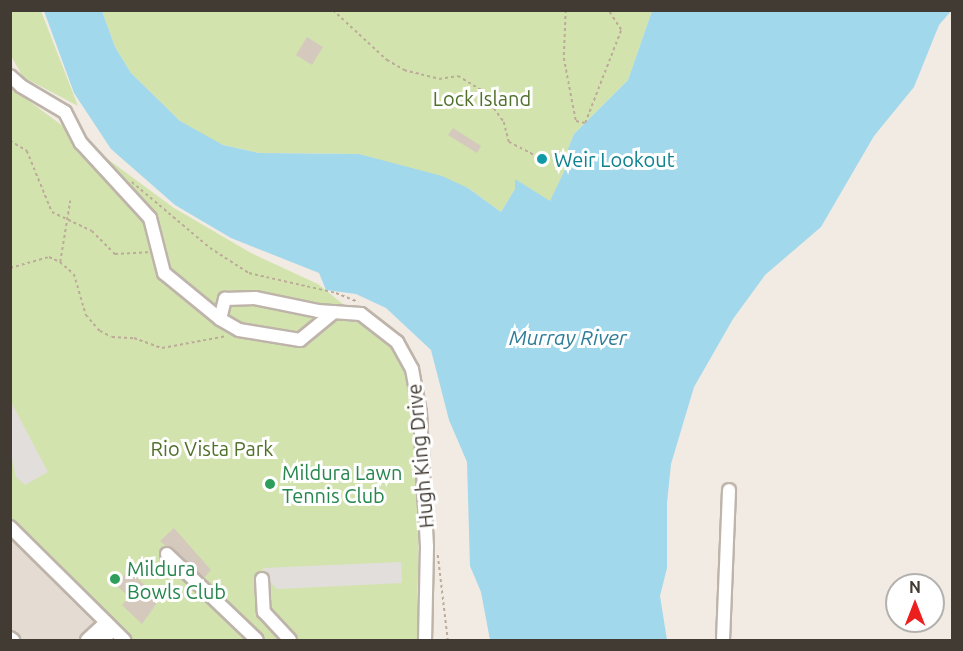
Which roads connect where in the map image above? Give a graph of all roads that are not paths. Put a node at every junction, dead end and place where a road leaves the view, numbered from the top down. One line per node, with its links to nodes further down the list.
1 (14, 74): 2 (street)
2 (191, 296): 3 (street, Hugh King Drive); 5 (street)
3 (225, 299): 4 (street, Hugh King Drive); 5 (street)
4 (334, 312): 5 (street); 16 (street, Hugh King Drive)
5 (220, 320)
6 (729, 490): 17 (street)
7 (10, 527): 10 (street)
8 (167, 554): 14 (street)
9 (262, 579): 15 (street)
10 (109, 626): 11 (street); 12 (street); 13 (street)
11 (87, 640)
12 (102, 640)
13 (124, 640)
14 (257, 640)
15 (290, 640)
16 (425, 640)
17 (723, 640)

